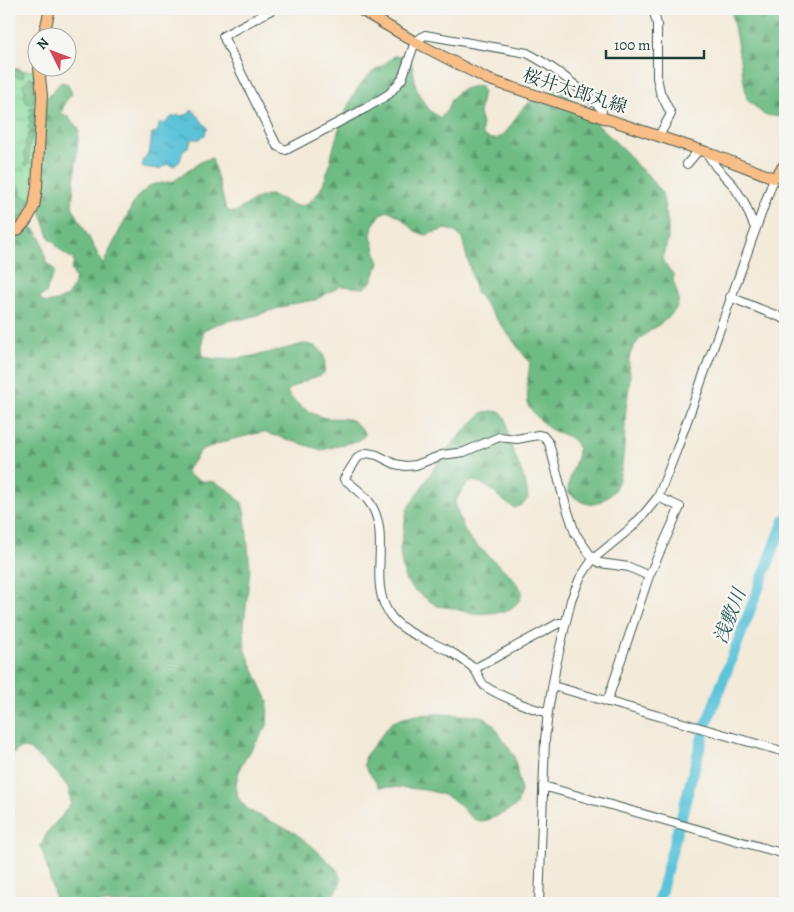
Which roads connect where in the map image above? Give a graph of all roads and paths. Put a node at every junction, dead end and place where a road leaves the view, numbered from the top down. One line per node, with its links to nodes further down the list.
1 (50, 9): 5 (main road)
2 (273, 9): 6 (street)
3 (359, 9): 6 (main road, 桜井太郎丸線)
4 (653, 9): 9 (street)
5 (46, 28)
6 (416, 42): 8 (main road, 桜井太郎丸線); 8 (street)
7 (40, 78): 15 (main road)
8 (601, 116): 9 (main road, 桜井太郎丸線)
9 (659, 136): 10 (main road, 桜井太郎丸線)
10 (702, 151): 11 (street); 13 (main road, 桜井太郎丸線); 14 (street)
11 (687, 164)
12 (785, 164): 13 (main road)
13 (774, 178): 14 (street)
14 (755, 228): 16 (street)
15 (9, 234)
16 (730, 298): 17 (street); 18 (street)
17 (785, 319)
18 (658, 497): 19 (street); 20 (street)
19 (593, 559): 20 (street); 21 (street); 22 (street)
20 (649, 576): 24 (street)
21 (565, 623): 22 (street); 23 (street)
22 (474, 669): 25 (street)
23 (552, 686): 24 (street); 25 (street)
24 (607, 702): 26 (street)
25 (548, 712): 27 (street)
26 (785, 752)
27 (543, 786): 28 (street); 29 (street)
28 (785, 854)
29 (539, 903)

